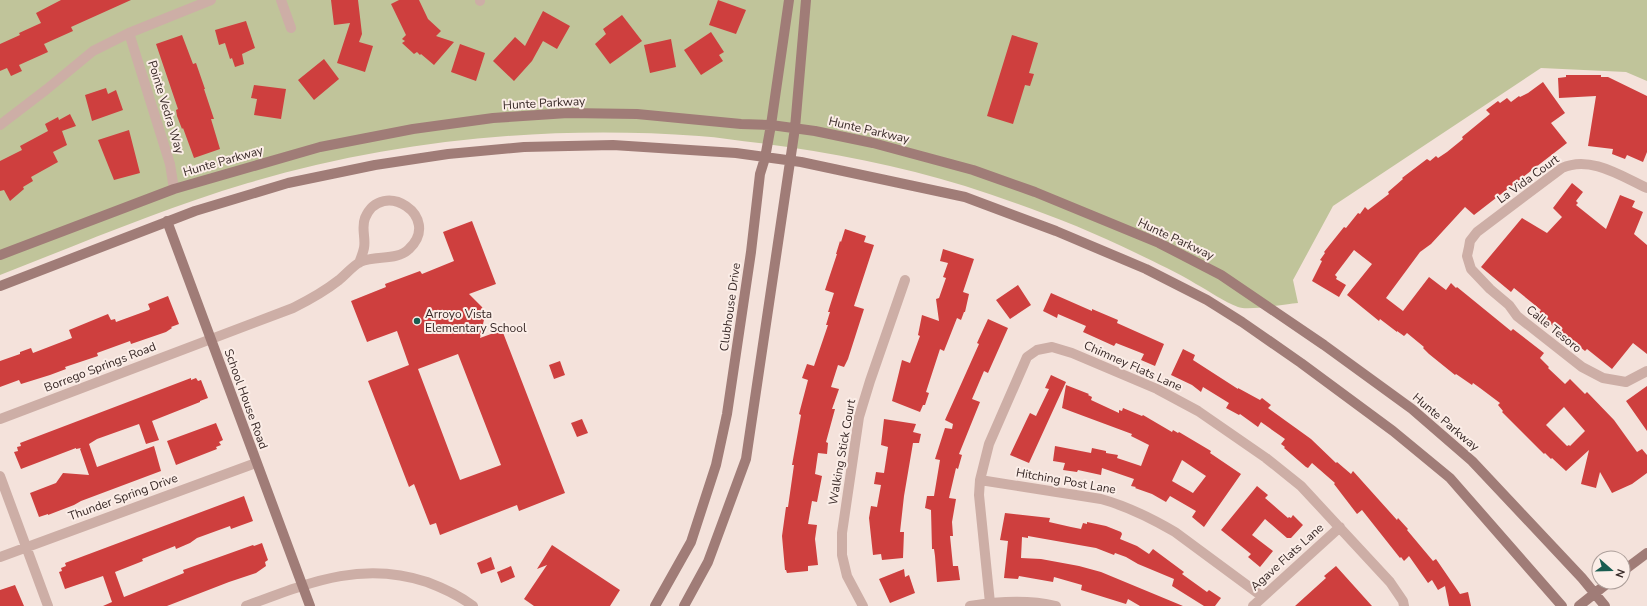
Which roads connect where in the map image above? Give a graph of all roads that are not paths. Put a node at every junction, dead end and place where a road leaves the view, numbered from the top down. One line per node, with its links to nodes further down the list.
1 (211, 0): 6 (street)
2 (282, 0): 5 (street)
3 (789, 0): 8 (main road, Clubhouse Drive)
4 (806, 0): 9 (main road)
5 (291, 28)
6 (129, 33): 7 (street); 13 (street, Pointe Vedra Way)
7 (0, 125)
8 (771, 125): 9 (main road, Hunte Parkway); 10 (main road, Clubhouse Drive); 13 (main road, Hunte Parkway)
9 (795, 128): 11 (main road); 33 (main road, Hunte Parkway)
10 (765, 158): 11 (main road); 14 (main road); 40 (main road, Clubhouse Drive)
11 (789, 161): 41 (main road); 47 (main road)
12 (1647, 188): 16 (street, La Vida Court)
13 (174, 189): 15 (main road, Hunte Parkway)
14 (167, 222): 19 (main road); 20 (main road, School House Road)
15 (0, 255)
16 (1467, 256): 21 (street, Calle Tesoro)
17 (359, 263): 17 (street); 20 (street, Borrego Springs Road)
18 (905, 280): 42 (street, Walking Stick Court)
19 (0, 286)
20 (210, 340): 22 (street, Borrego Springs Road); 23 (main road, School House Road)
21 (1647, 370)
22 (0, 419)
23 (256, 463): 27 (street, Thunder Spring Drive); 31 (main road, School House Road)
24 (0, 476): 27 (street)
25 (980, 480): 26 (street, Chimney Flats Lane); 34 (street, Hitching Post Lane); 35 (street, Chimney Flats Lane)
26 (1340, 527): 34 (street, Agave Flats Lane); 46 (street, Chimney Flats Lane)
27 (25, 547): 29 (street, Thunder Spring Drive); 36 (street)
28 (1647, 553): 30 (main road)
29 (0, 557)
30 (1631, 565)
31 (302, 585): 37 (street); 38 (main road, School House Road); 39 (street)
32 (1600, 590): 33 (main road)
33 (1595, 594): 48 (main road); 49 (main road, Hunte Parkway)
34 (1263, 597): 45 (street, Agave Flats Lane)
35 (990, 603): 43 (street); 44 (street)
36 (48, 606)
37 (246, 606)
38 (310, 606)
39 (473, 606)
40 (655, 606)
41 (684, 606)
42 (862, 606)
43 (970, 606)
44 (1056, 606)
45 (1252, 606)
46 (1404, 606)
47 (1562, 606)
48 (1579, 606)
49 (1605, 606)

